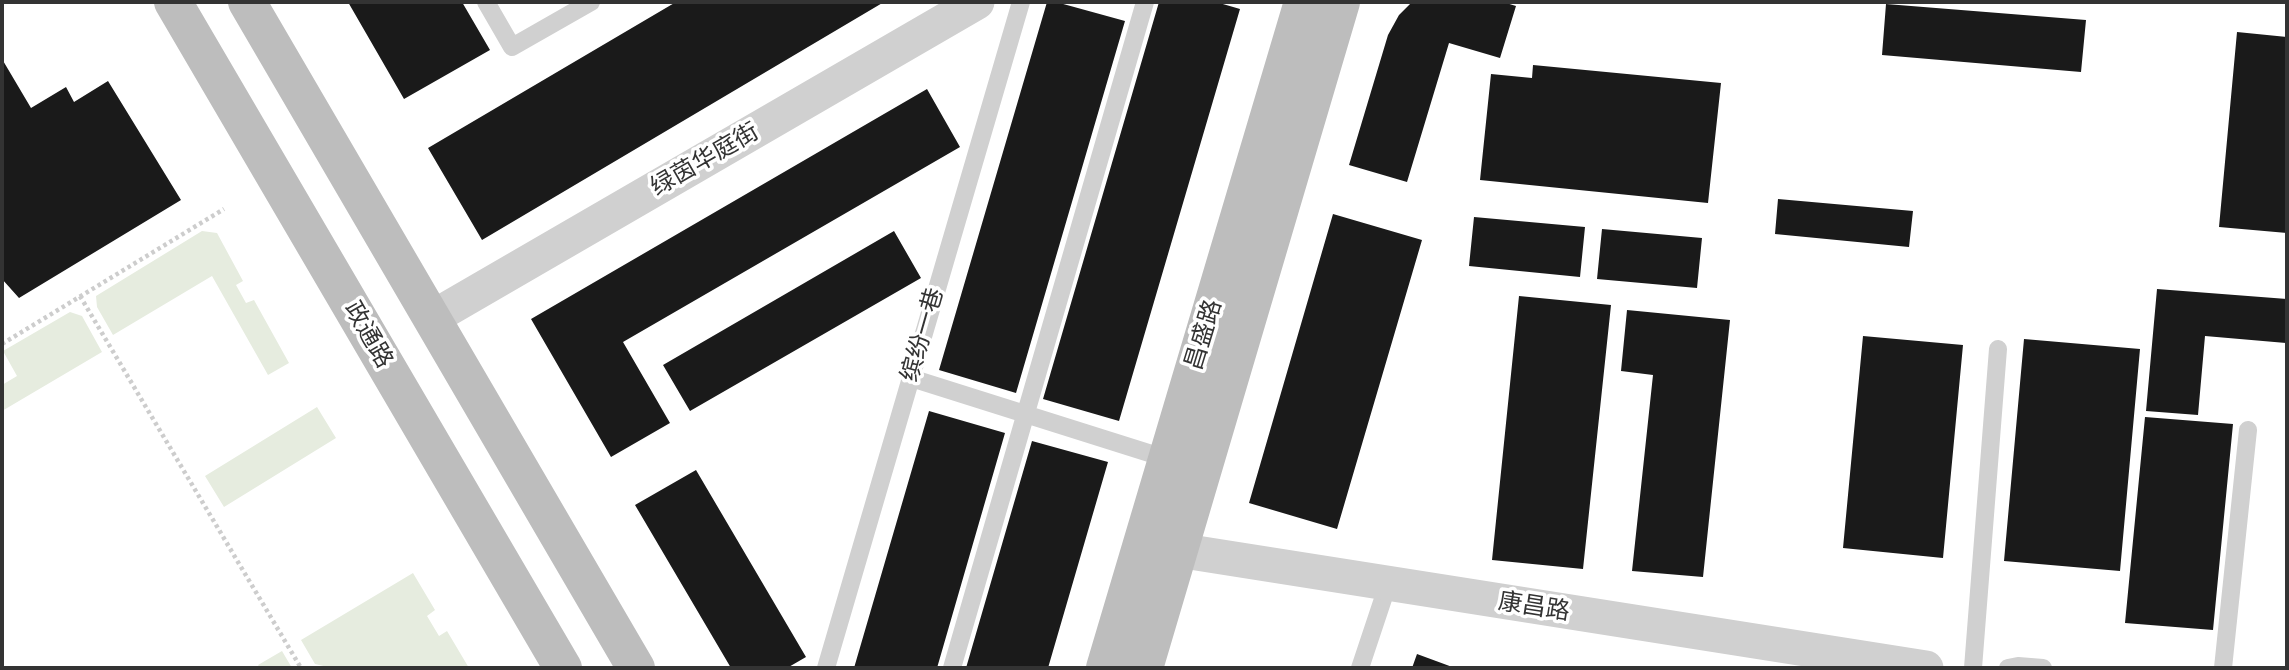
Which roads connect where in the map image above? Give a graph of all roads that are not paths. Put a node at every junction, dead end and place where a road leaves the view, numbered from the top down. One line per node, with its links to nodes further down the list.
1 (173, 2): 18 (street, 政通路)
2 (247, 2): 10 (street)
3 (485, 2): 4 (lane)
4 (591, 2)
5 (977, 2): 10 (street, 绿茵华庭街)
6 (1021, 2): 12 (lane, 缤纷一巷)
7 (1145, 2): 13 (lane)
8 (1303, 2): 15 (street, 昌盛路)
9 (1341, 2): 15 (street, 昌盛路)
10 (432, 318): 19 (street)
11 (1998, 349): 26 (lane)
12 (911, 378): 13 (lane); 20 (lane, 缤纷一巷)
13 (1025, 414): 15 (lane); 21 (lane)
14 (2248, 430): 29 (lane)
15 (1184, 465): 16 (street, 昌盛路)
16 (1160, 547): 17 (street, 康昌路); 22 (street, 昌盛路); 23 (street, 昌盛路)
17 (1388, 584): 24 (lane); 25 (street, 康昌路)
18 (563, 668)
19 (636, 668)
20 (826, 668)
21 (952, 668)
22 (1105, 668)
23 (1144, 668)
24 (1360, 668)
25 (1926, 668)
26 (1973, 668)
27 (2008, 668): 28 (lane)
28 (2043, 668)
29 (2223, 668)

